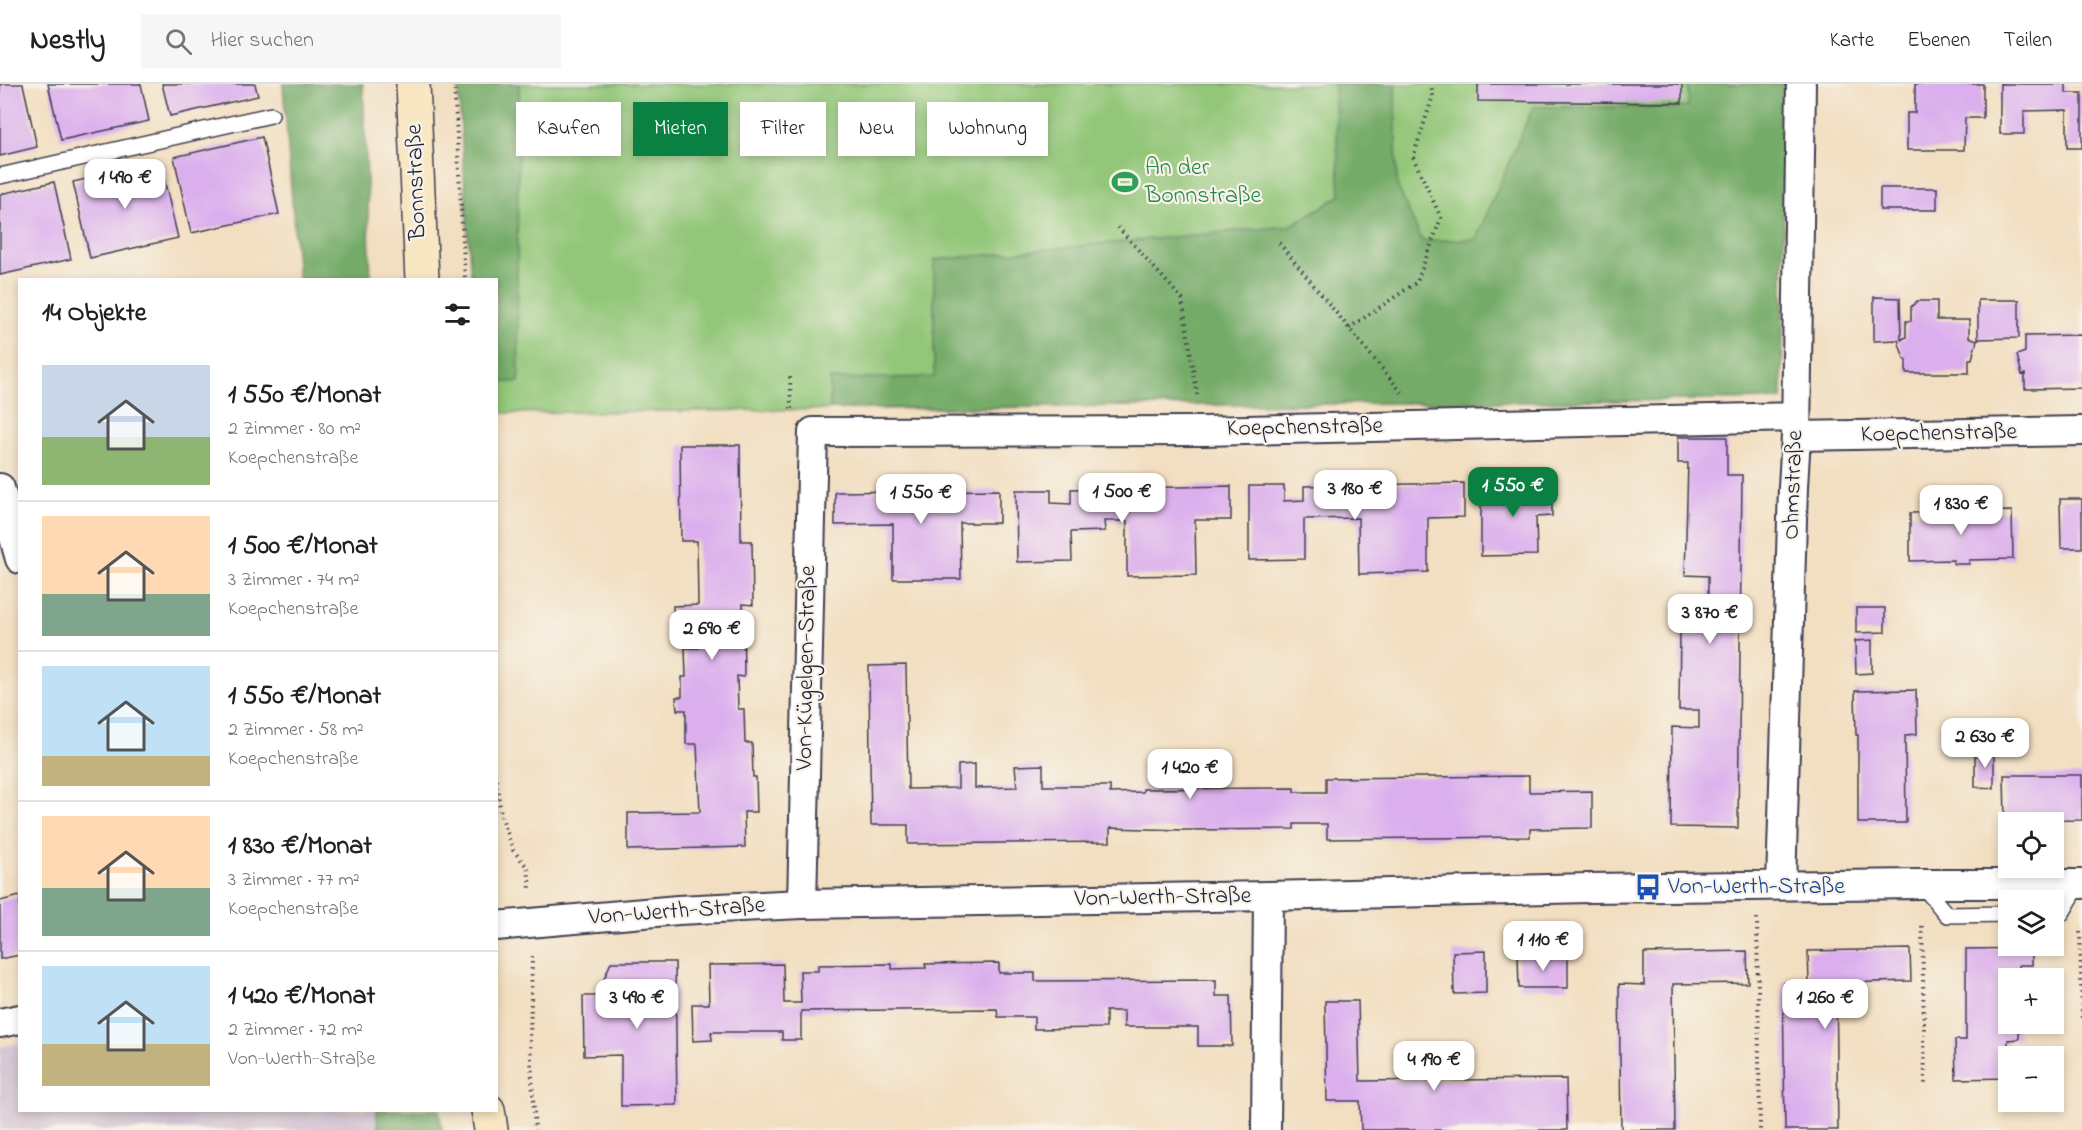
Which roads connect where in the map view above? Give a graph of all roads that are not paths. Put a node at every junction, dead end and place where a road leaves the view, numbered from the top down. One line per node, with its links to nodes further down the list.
1 (413, 84): 5 (main road, Bonnstraße)
2 (1801, 84): 6 (street, Ohmstraße)
3 (271, 115): 4 (lane)
4 (0, 176)
5 (422, 278)
6 (1796, 426): 7 (street, Koepchenstraße); 8 (street, Koepchenstraße); 14 (street, Ohmstraße)
7 (2082, 431)
8 (813, 432): 16 (street, Von-Kügelgen-Straße)
9 (0, 488): 10 (street)
10 (4, 523): 11 (street)
11 (18, 554)
12 (1921, 884): 13 (street, Von-Werth-Straße); 14 (street, Von-Werth-Straße); 18 (lane)
13 (2080, 884): 17 (lane)
14 (1769, 885): 15 (street, Von-Werth-Straße)
15 (1268, 897): 16 (street, Von-Werth-Straße); 24 (street)
16 (802, 904): 19 (street, Von-Werth-Straße)
17 (2064, 910)
18 (1998, 914)
19 (498, 926)
20 (18, 1019): 21 (street)
21 (0, 1023)
22 (488, 1112): 23 (main road)
23 (491, 1130)
24 (1266, 1130)

